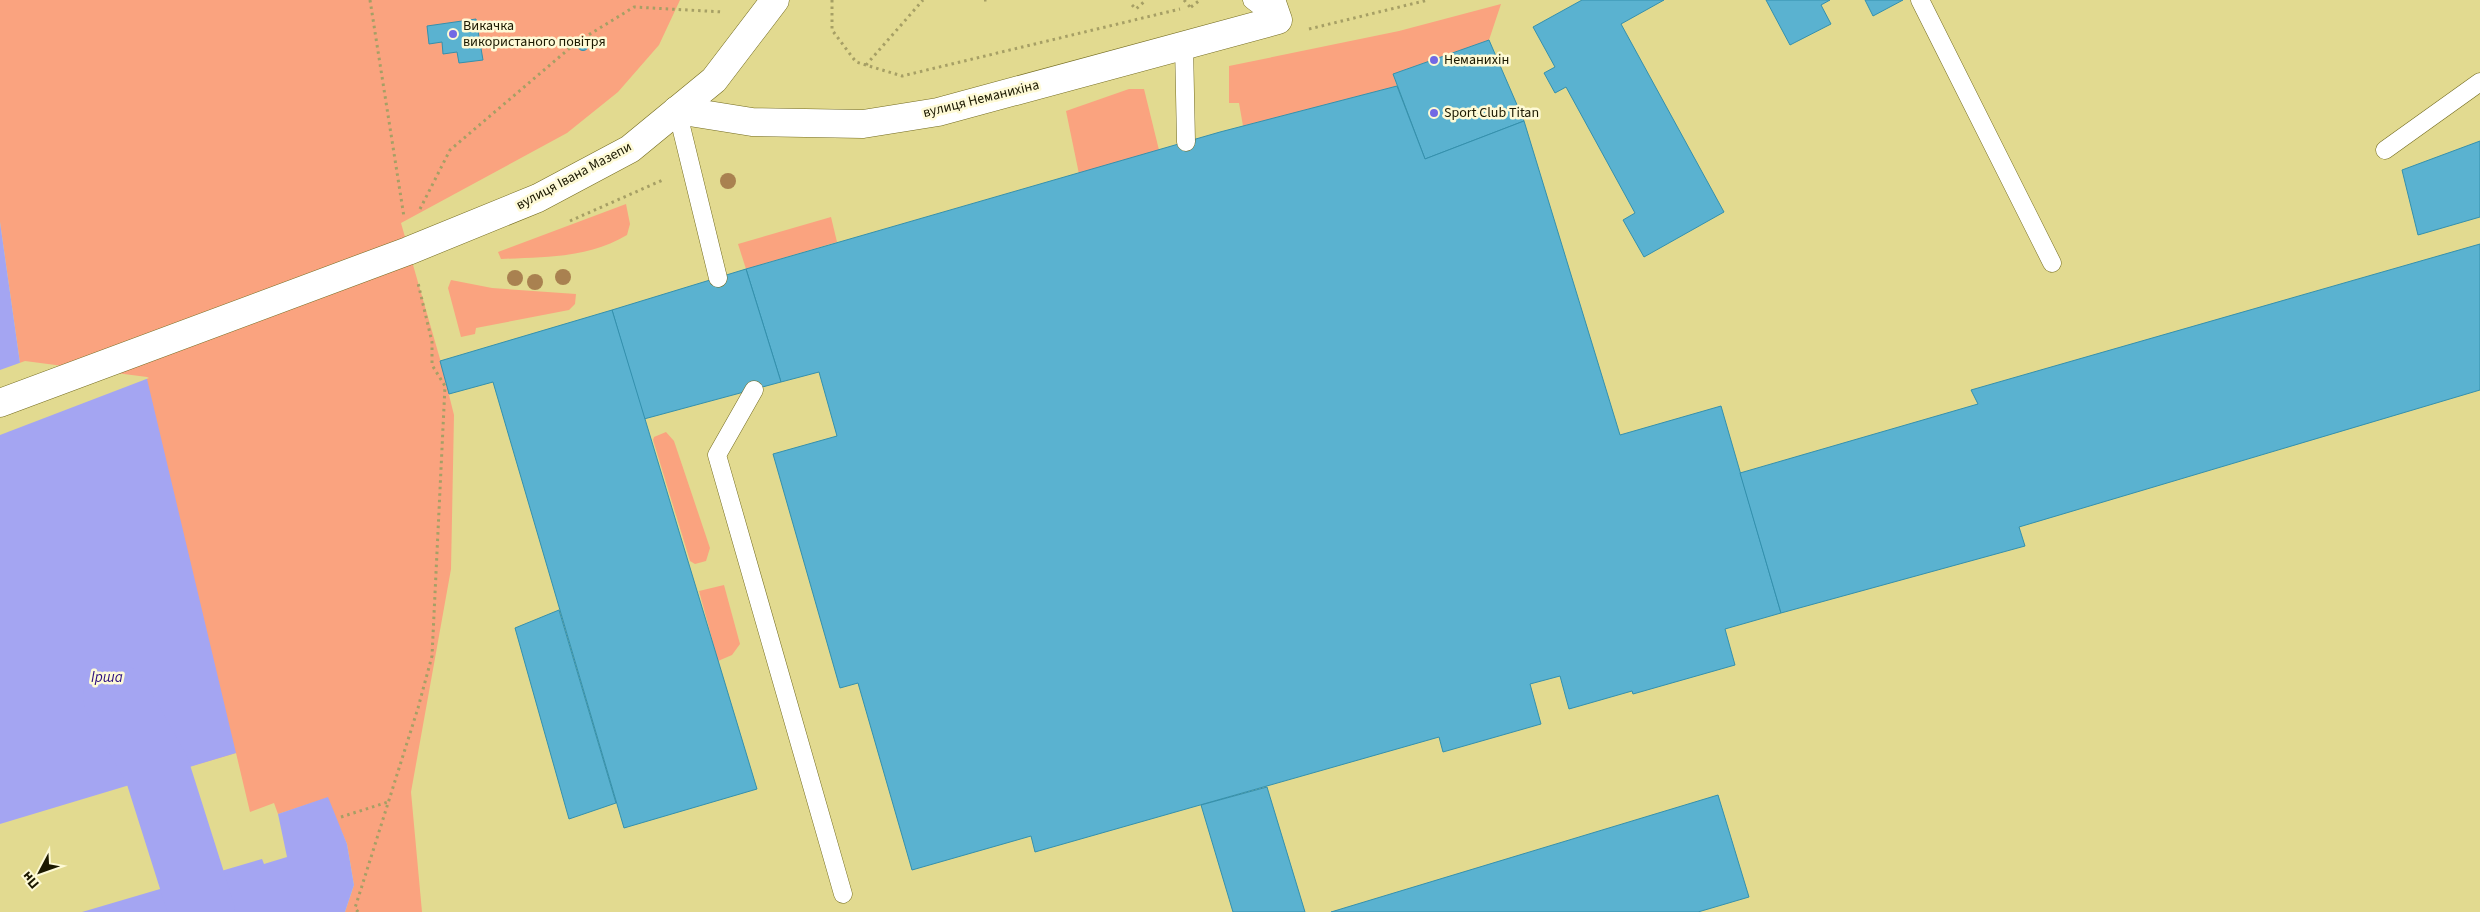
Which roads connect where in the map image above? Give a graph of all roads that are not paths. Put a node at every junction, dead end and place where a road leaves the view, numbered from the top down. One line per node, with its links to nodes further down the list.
1 (775, 0): 7 (main road, вулиця Івана Мазепи)
2 (1252, 0): 4 (lane)
3 (1920, 0): 10 (lane)
4 (1274, 10): 5 (main road, вулиця Неманихіна)
5 (1184, 45): 7 (main road, вулиця Неманихіна); 8 (lane)
6 (2480, 82): 9 (lane)
7 (677, 110): 11 (lane); 13 (main road, вулиця Івана Мазепи)
8 (1186, 142)
9 (2385, 150)
10 (2052, 263)
11 (718, 278)
12 (754, 390): 14 (lane)
13 (0, 403)
14 (843, 894)

